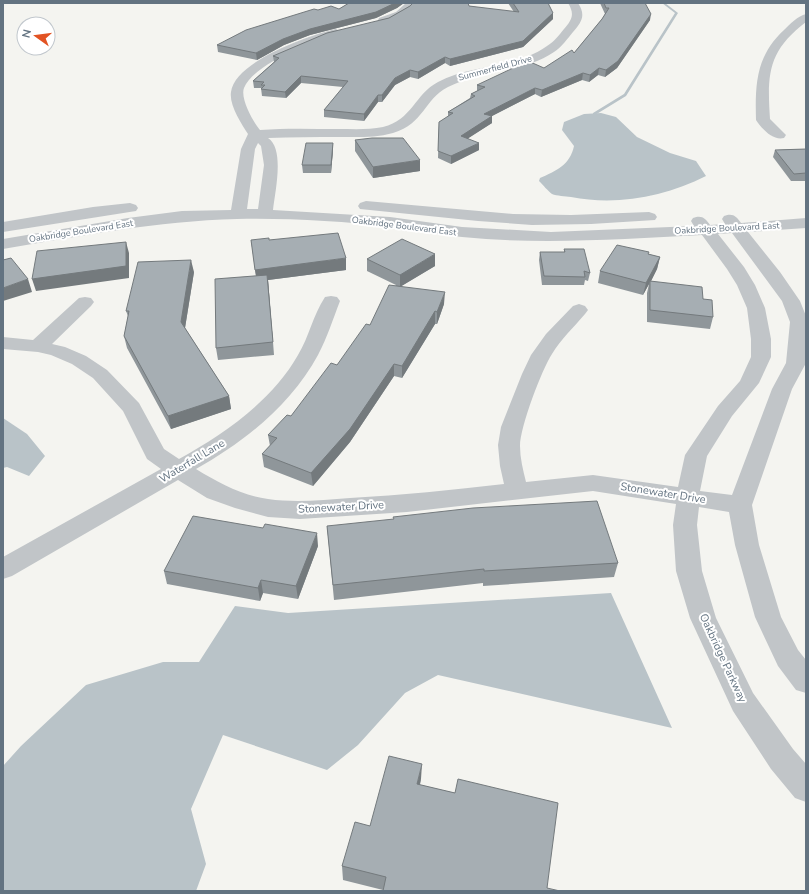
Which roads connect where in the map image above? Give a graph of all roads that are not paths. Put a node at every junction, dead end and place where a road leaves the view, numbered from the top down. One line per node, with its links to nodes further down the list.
1 (412, 3): 4 (street)
2 (573, 3): 6 (street, Summerfield Drive)
3 (806, 17): 7 (street)
4 (372, 23)
5 (349, 28): 6 (street)
6 (254, 135): 8 (street); 9 (street)
7 (779, 135)
8 (270, 162): 9 (street); 11 (street)
9 (246, 165): 10 (street)
10 (240, 208): 11 (street, Oakbridge Boulevard East); 17 (street, Oakbridge Boulevard East); 18 (street, Oakbridge Boulevard East)
11 (266, 208): 13 (street, Oakbridge Boulevard East); 14 (street, Oakbridge Boulevard East)
12 (806, 209): 15 (street, Oakbridge Boulevard East)
13 (665, 217)
14 (696, 220): 15 (street, Oakbridge Boulevard East); 26 (street, Oakbridge Parkway)
15 (732, 221): 16 (street, Oakbridge Boulevard East); 27 (street)
16 (806, 223)
17 (3, 227)
18 (3, 244)
19 (330, 301): 24 (street, Waterfall Lane)
20 (85, 302): 23 (street)
21 (579, 310): 25 (street)
22 (3, 343): 23 (street, Stonewater Drive)
23 (38, 346): 24 (street, Stonewater Drive)
24 (177, 469): 25 (street, Stonewater Drive); 28 (street, Waterfall Lane)
25 (517, 491): 26 (street, Stonewater Drive)
26 (688, 497): 27 (street, Stonewater Drive); 30 (street, Oakbridge Parkway)
27 (740, 505): 29 (street)
28 (3, 569)
29 (806, 681)
30 (806, 787)

